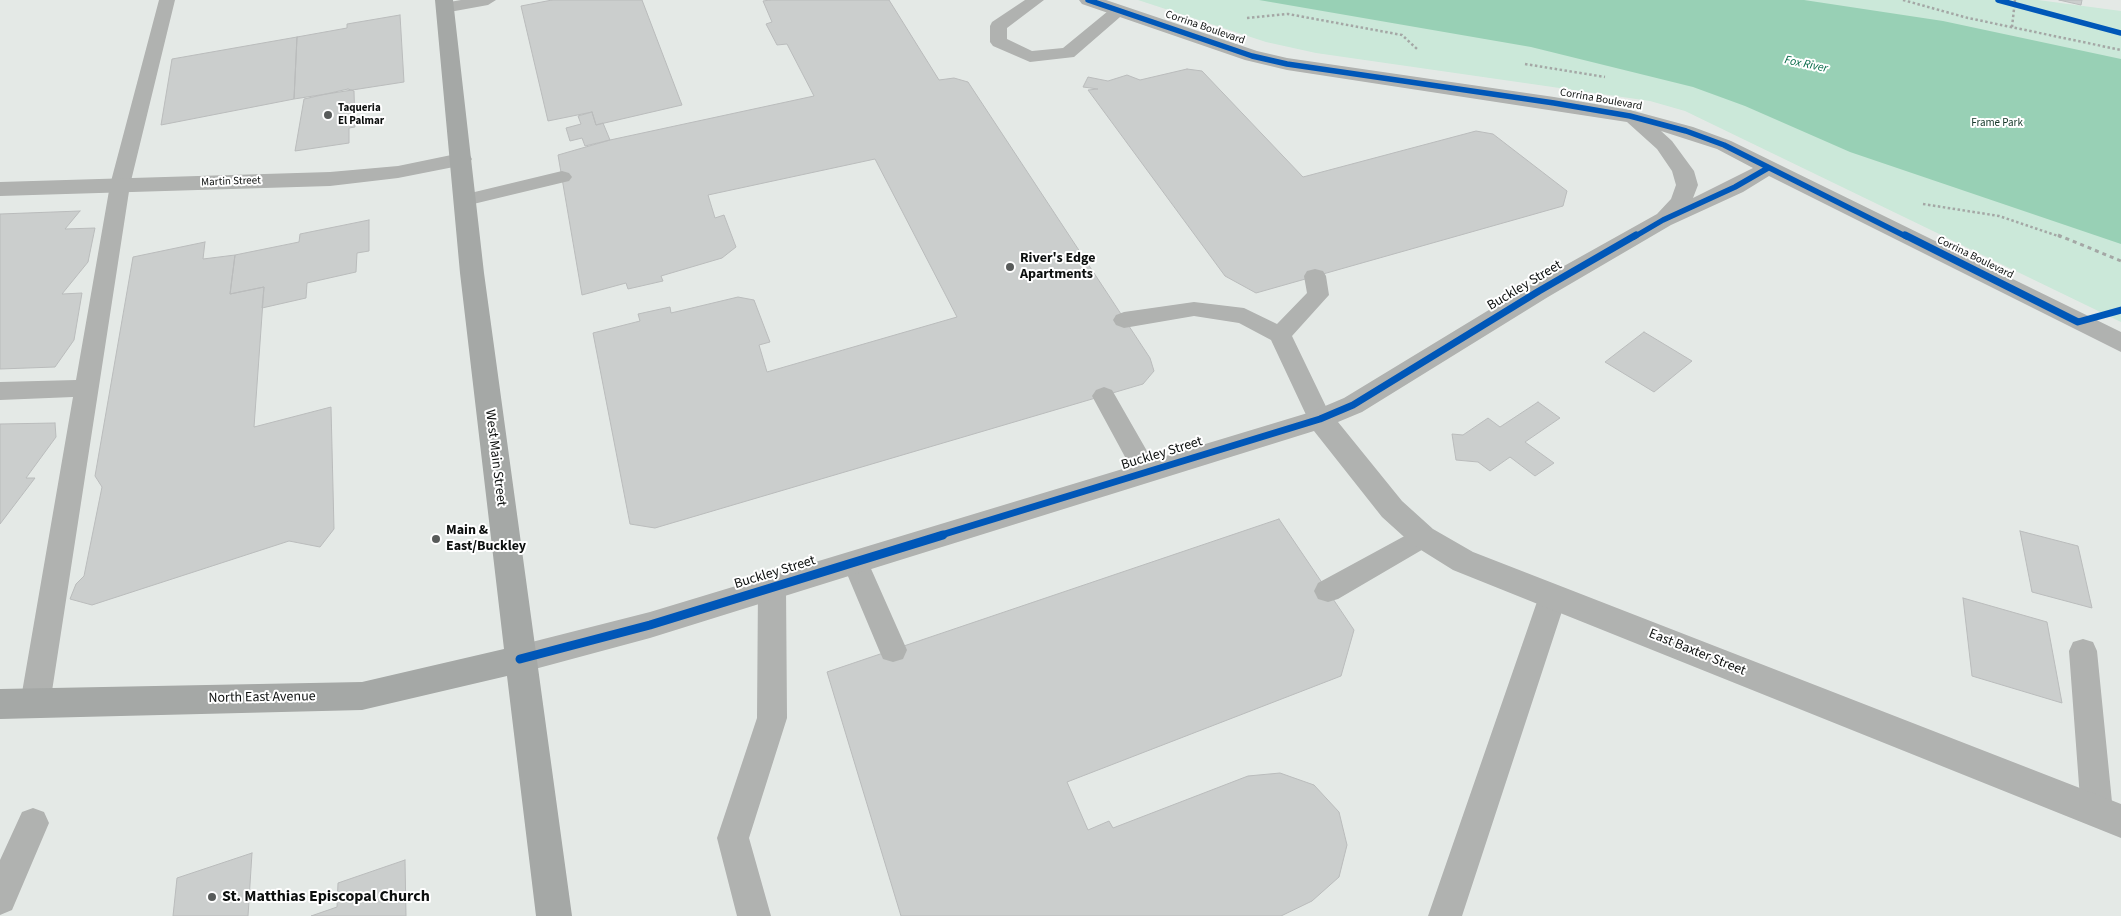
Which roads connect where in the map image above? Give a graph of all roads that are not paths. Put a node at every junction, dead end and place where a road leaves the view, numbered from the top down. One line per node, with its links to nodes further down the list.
1 (168, 0): 11 (lane)
2 (488, 0): 5 (lane)
3 (1036, 0): 6 (lane)
4 (1088, 0): 6 (street, Corrina Boulevard)
5 (444, 4): 8 (main road, West Main Street)
6 (1119, 11): 7 (street, Corrina Boulevard)
7 (1630, 116): 9 (street, Corrina Boulevard); 14 (street)
8 (461, 159): 11 (street, Martin Street); 13 (main road, West Main Street)
9 (1768, 168): 14 (street, Buckley Street); 18 (street, Corrina Boulevard)
10 (562, 177): 13 (lane)
11 (120, 185): 12 (street, Martin Street); 19 (lane)
12 (0, 190)
13 (465, 200): 31 (main road, West Main Street)
14 (1664, 220): 22 (street, Buckley Street)
15 (1315, 276): 17 (lane)
16 (1124, 320): 17 (lane)
17 (1280, 335): 22 (lane)
18 (2121, 343)
19 (86, 388): 20 (lane); 33 (lane)
20 (0, 391)
21 (1104, 396): 23 (lane)
22 (1320, 418): 23 (street, Buckley Street); 24 (street, East Baxter Street)
23 (1146, 472): 25 (street, Buckley Street)
24 (1423, 537): 27 (lane); 28 (street, East Baxter Street)
25 (856, 562): 26 (street, Buckley Street); 29 (lane)
26 (772, 587): 31 (street, Buckley Street); 38 (lane)
27 (1328, 591)
28 (1553, 596): 34 (street, East Baxter Street); 39 (lane)
29 (893, 650)
30 (2082, 651): 34 (lane)
31 (520, 659): 33 (main road, North East Avenue); 37 (main road, West Main Street)
32 (0, 704): 33 (main road, North East Avenue)
33 (35, 704)
34 (2109, 816)
35 (33, 823): 36 (lane)
36 (0, 898)
37 (554, 916)
38 (754, 916)
39 (1445, 916)

